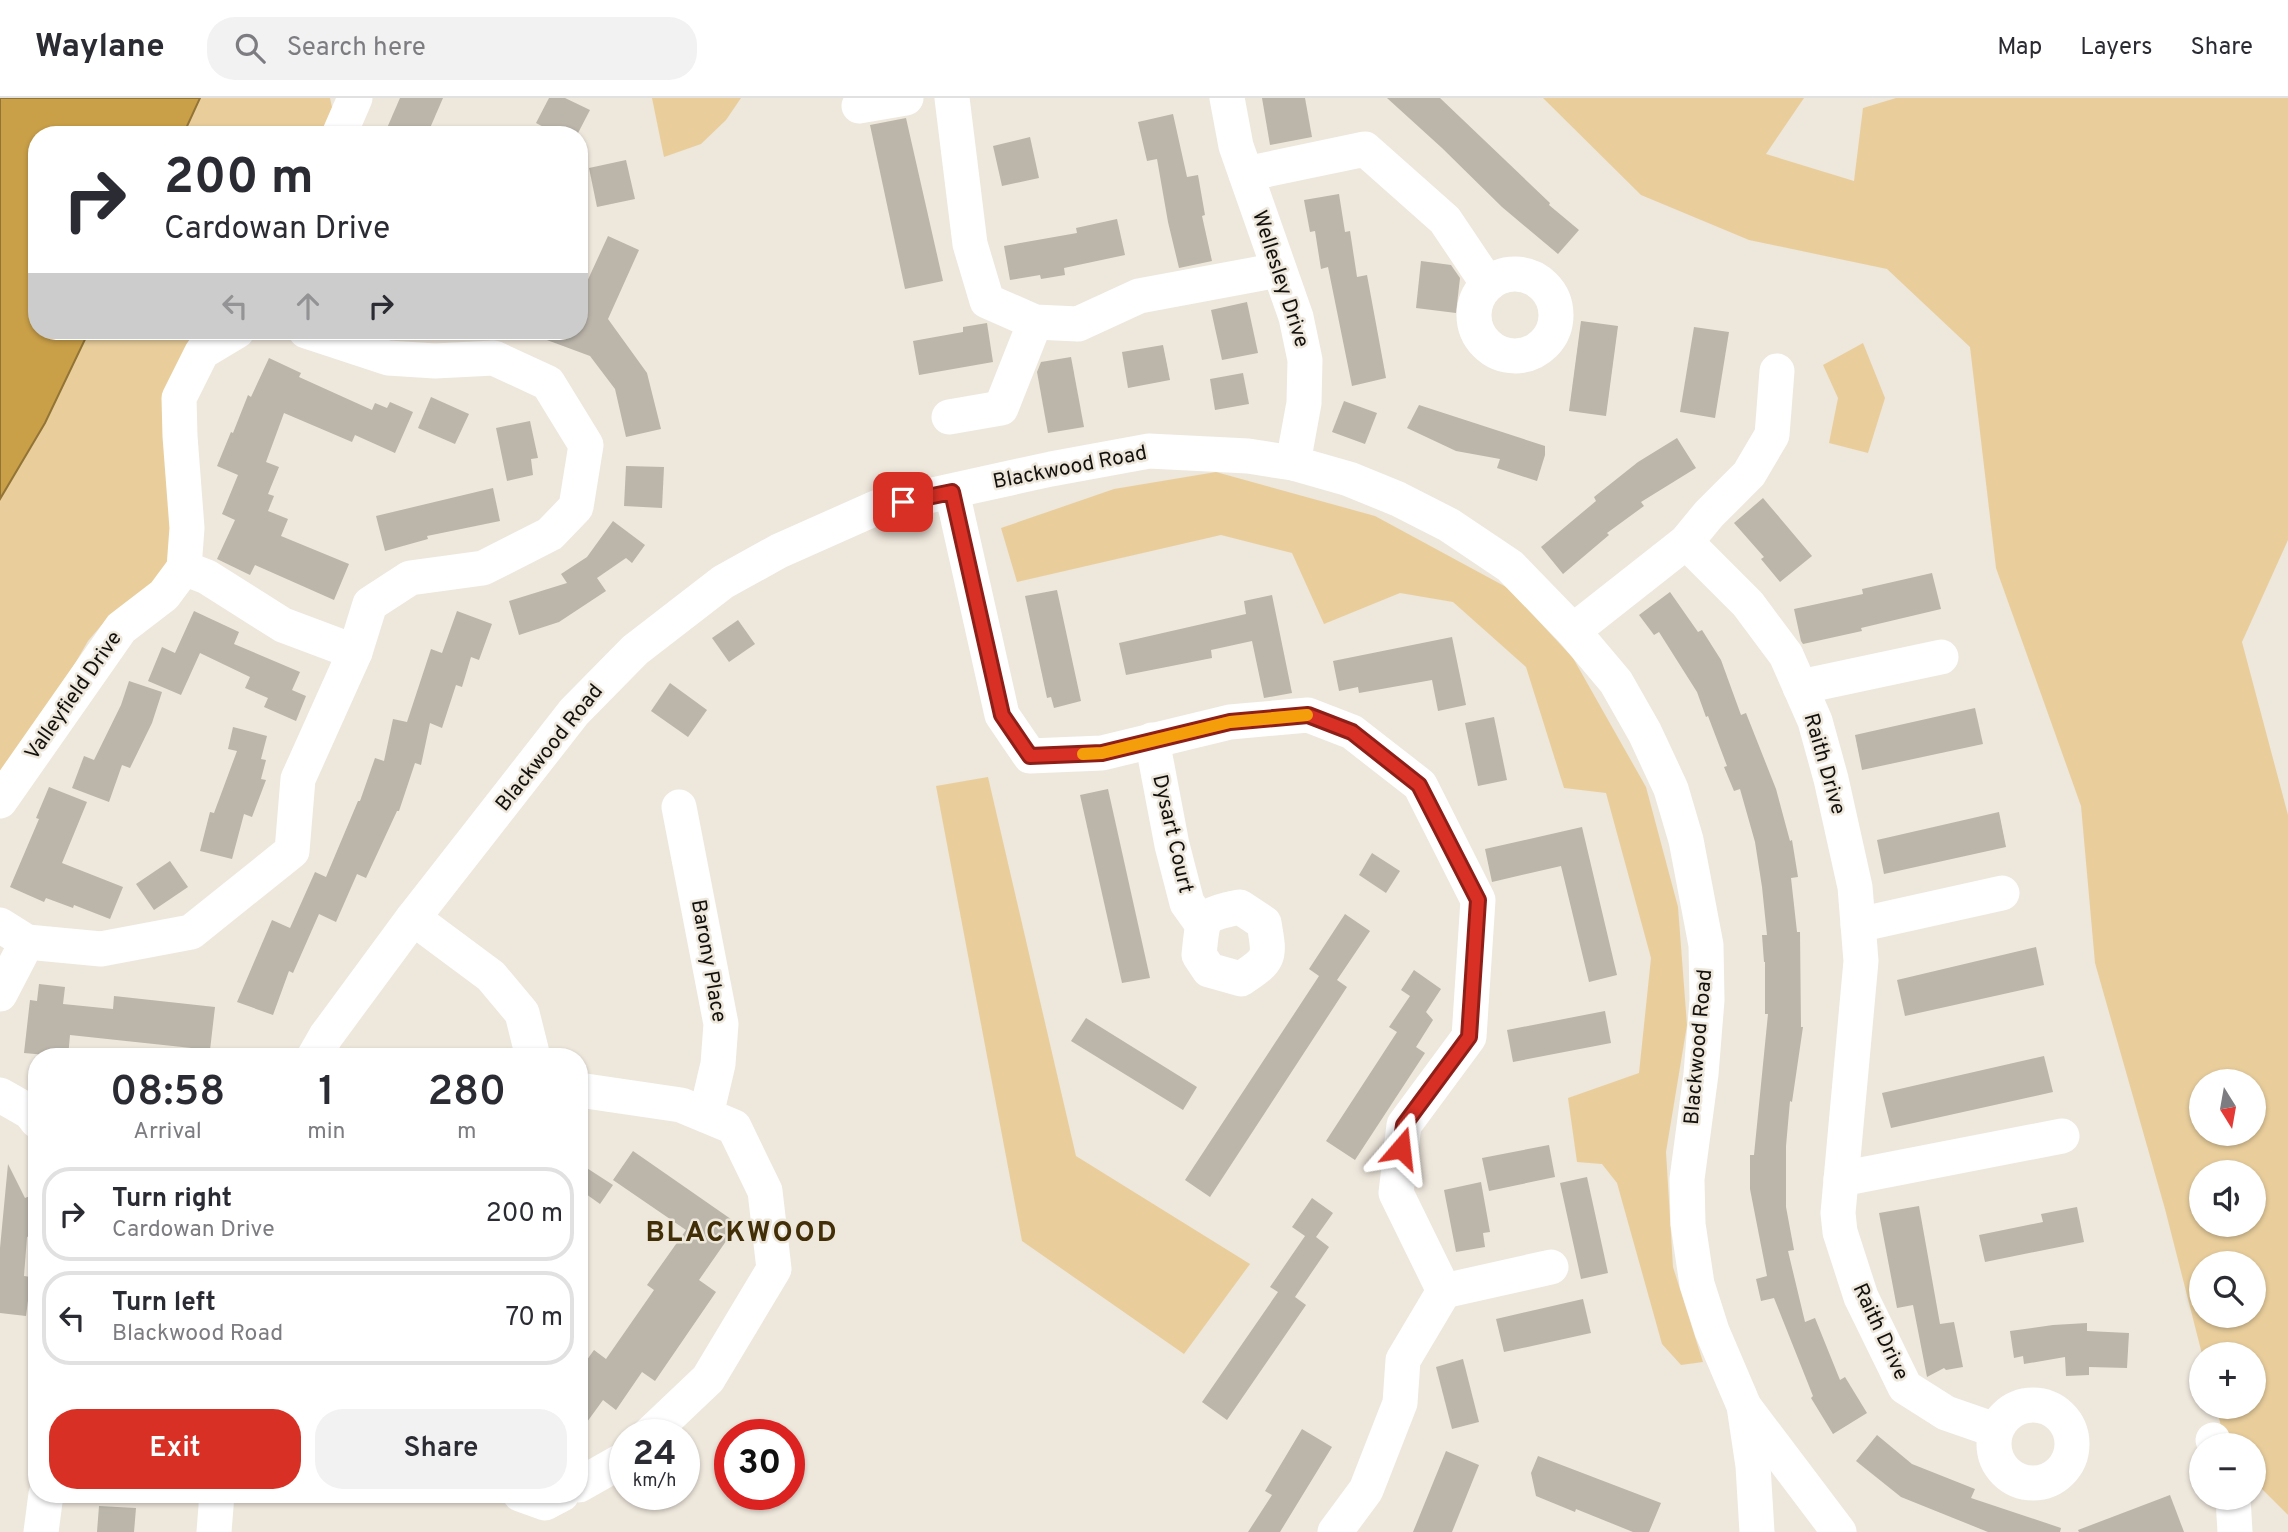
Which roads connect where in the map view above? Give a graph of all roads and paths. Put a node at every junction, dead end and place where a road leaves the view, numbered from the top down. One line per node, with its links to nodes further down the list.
1 (355, 98): 6 (street)
2 (906, 98): 5 (street)
3 (952, 98): 10 (street)
4 (1227, 98): 7 (street, Wellesley Drive)
5 (859, 106)
6 (343, 126)
7 (1246, 174): 8 (street, Wellesley Drive); 9 (street)
8 (1279, 270): 10 (street); 16 (street, Wellesley Drive)
9 (1489, 284)
10 (1035, 322): 15 (street)
11 (222, 340): 19 (street)
12 (333, 340): 13 (street)
13 (493, 344): 21 (street)
14 (1777, 371): 18 (street)
15 (949, 417)
16 (1293, 463): 17 (street, Blackwood Road); 20 (street, Blackwood Road)
17 (952, 492): 24 (street); 28 (street, Blackwood Road)
18 (1686, 542): 20 (street); 23 (street, Raith Drive)
19 (184, 568): 21 (street); 25 (street, Valleyfield Drive)
20 (1573, 631): 43 (street, Blackwood Road)
21 (355, 652): 31 (street)
22 (1941, 657): 23 (street, Raith Drive)
23 (1800, 687): 30 (street, Raith Drive)
24 (1152, 740): 29 (street, Dysart Court); 42 (street)
25 (0, 802)
26 (679, 807): 38 (street, Barony Place)
27 (2002, 893): 30 (street)
28 (414, 918): 33 (street, Blackwood Road); 34 (street)
29 (1202, 924)
30 (1858, 925): 40 (street, Raith Drive)
31 (14, 934): 32 (street)
32 (0, 994)
33 (319, 1048)
34 (531, 1048)
35 (588, 1091): 38 (street)
36 (0, 1095): 37 (street)
37 (28, 1110)
38 (706, 1115): 44 (street)
39 (2062, 1136): 40 (street)
40 (1840, 1179): 45 (street, Raith Drive)
41 (1551, 1267): 42 (street)
42 (1444, 1291): 53 (street)
43 (1744, 1406): 54 (street, Blackwood Road); 55 (street, Blackwood Road)
44 (666, 1419)
45 (1995, 1430)
46 (609, 1468): 47 (street)
47 (588, 1480)
48 (45, 1503): 51 (street)
49 (216, 1503): 52 (street)
50 (2234, 1510): 56 (street)
51 (41, 1532)
52 (214, 1532)
53 (1335, 1532)
54 (1757, 1532)
55 (1839, 1532)
56 (2235, 1532)

